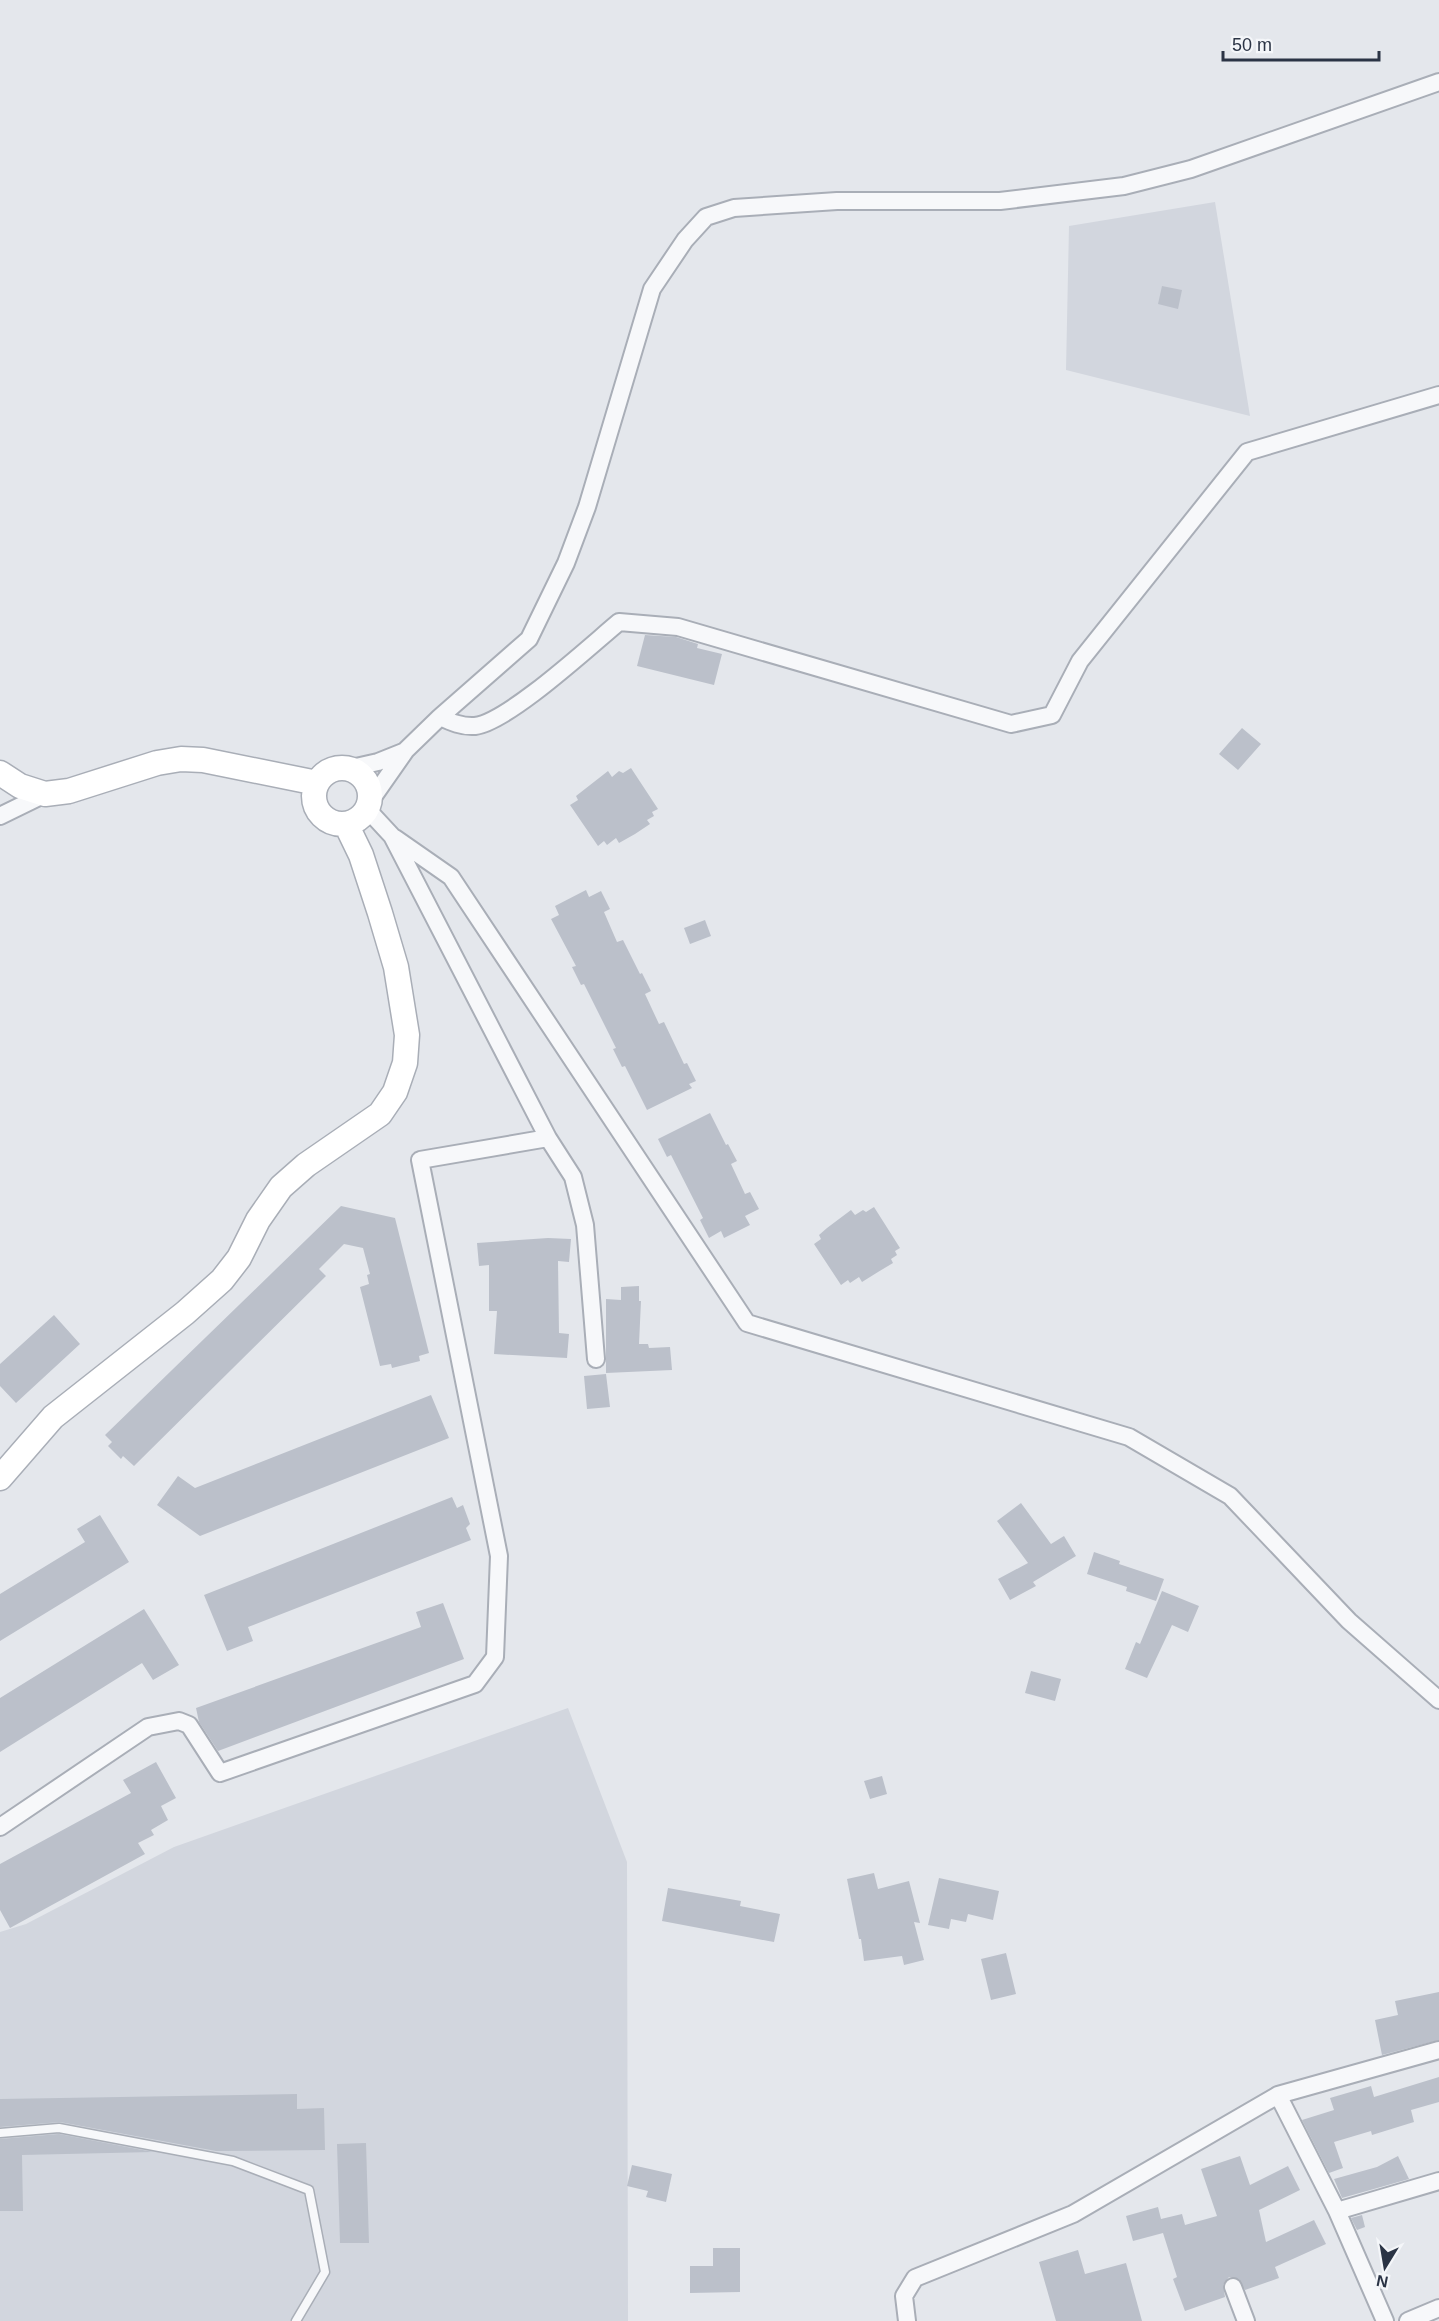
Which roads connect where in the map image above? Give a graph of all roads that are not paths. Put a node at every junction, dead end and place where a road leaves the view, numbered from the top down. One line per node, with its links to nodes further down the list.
1 (1439, 82): 3 (street)
2 (1439, 395): 3 (street)
3 (440, 717): 4 (street)
4 (406, 750): 5 (street); 9 (street)
5 (347, 769): 7 (main road); 9 (main road)
6 (0, 773): 8 (main road)
7 (317, 783): 8 (main road); 11 (main road)
8 (45, 794): 10 (street)
9 (368, 806): 11 (main road); 12 (street)
10 (0, 816)
11 (346, 824): 15 (main road)
12 (392, 836): 13 (street); 16 (street)
13 (548, 1138): 14 (street); 17 (street)
14 (596, 1359)
15 (0, 1478)
16 (1439, 1700)
17 (0, 1827)
18 (1439, 2050): 19 (street)
19 (1278, 2095): 22 (street); 26 (street)
20 (0, 2133): 25 (lane)
21 (1439, 2181): 22 (street)
22 (1337, 2211): 28 (street)
23 (1233, 2287): 27 (street)
24 (1439, 2308): 29 (street)
25 (296, 2321)
26 (907, 2321)
27 (1246, 2321)
28 (1385, 2321)
29 (1408, 2321)

